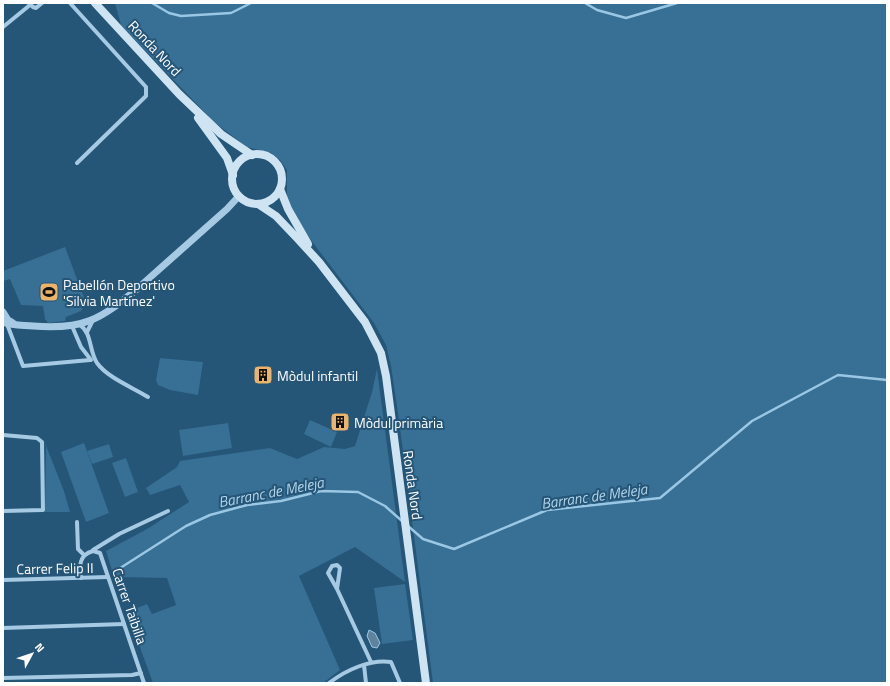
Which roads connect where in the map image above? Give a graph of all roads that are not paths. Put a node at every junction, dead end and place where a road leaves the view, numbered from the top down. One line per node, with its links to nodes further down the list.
1 (42, 3): 4 (street)
2 (70, 3): 8 (street)
3 (95, 3): 6 (main road, Ronda Nord)
4 (29, 4): 5 (street)
5 (3, 27)
6 (179, 94): 7 (main road, Ronda Nord); 9 (main road, Ronda Nord)
7 (252, 155): 9 (main road); 10 (main road)
8 (77, 163)
9 (233, 175): 11 (main road)
10 (280, 189): 12 (main road); 13 (main road, Ronda Nord)
11 (239, 196): 12 (main road); 15 (street)
12 (258, 204): 13 (main road, Ronda Nord)
13 (318, 262): 46 (main road, Ronda Nord)
14 (3, 312): 17 (street)
15 (93, 320): 18 (street); 19 (street)
16 (5, 322): 17 (street); 20 (street)
17 (16, 325): 18 (street)
18 (76, 326): 19 (street); 20 (street)
19 (87, 332): 21 (street)
20 (90, 360): 21 (street)
21 (96, 361): 22 (street)
22 (148, 397)
23 (3, 435): 24 (street)
24 (3, 511)
25 (168, 511): 27 (street, Carrer Felip II)
26 (77, 522): 30 (street)
27 (101, 545): 28 (street, Carrer Felip II); 29 (street, Carrer Felip II)
28 (93, 551): 29 (street, Carrer Taibilla); 30 (street)
29 (101, 554): 31 (street, Carrer Taibilla)
30 (84, 555): 32 (street)
31 (108, 577): 32 (street, Carrer Felip II); 35 (street, Carrer Taibilla)
32 (81, 578): 33 (street, Carrer Felip II)
33 (3, 580)
34 (337, 588): 34 (street); 37 (street)
35 (124, 624): 36 (street); 39 (street, Carrer Taibilla)
36 (3, 628)
37 (371, 662): 38 (street); 45 (street)
38 (364, 665): 43 (street); 44 (street)
39 (141, 673): 40 (street); 42 (street, Carrer Taibilla)
40 (3, 678): 41 (street)
41 (3, 683)
42 (144, 683)
43 (329, 683)
44 (366, 683)
45 (400, 683)
46 (426, 683)

